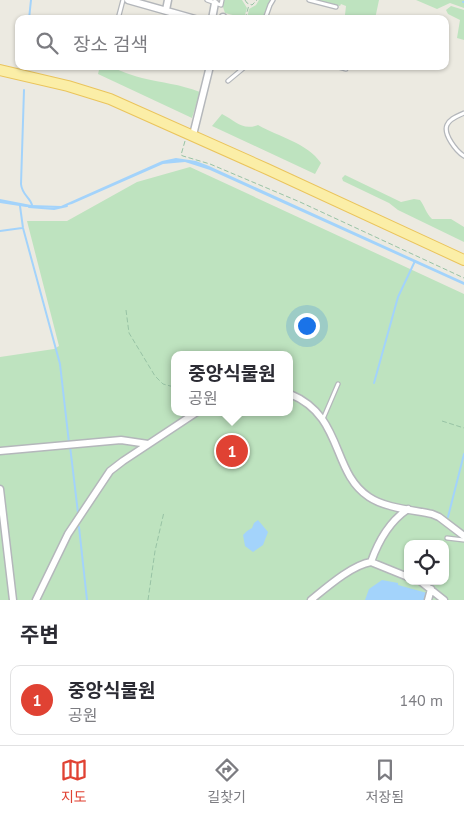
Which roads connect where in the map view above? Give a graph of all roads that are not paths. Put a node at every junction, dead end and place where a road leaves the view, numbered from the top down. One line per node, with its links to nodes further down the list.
1 (123, 0): 11 (lane)
2 (128, 0): 10 (street)
3 (168, 0): 10 (street)
4 (207, 0): 8 (lane)
5 (222, 0): 8 (lane)
6 (273, 0): 14 (lane)
7 (309, 0): 9 (lane)
8 (215, 3): 13 (street)
9 (336, 7)
10 (166, 10): 12 (street)
11 (119, 15)
12 (182, 15)
13 (213, 15)
14 (266, 15)
15 (0, 70): 20 (main road)
16 (209, 70): 20 (street)
17 (241, 70): 18 (lane)
18 (228, 81)
19 (464, 113): 21 (lane)
20 (190, 134): 22 (main road)
21 (464, 156)
22 (464, 260)
23 (338, 384): 26 (lane)
24 (293, 396): 26 (street)
25 (191, 416): 27 (street)
26 (323, 419): 30 (street)
27 (148, 444): 28 (street); 38 (street)
28 (0, 451)
29 (0, 489): 37 (street)
30 (408, 510): 32 (street); 33 (street)
31 (447, 538): 32 (lane)
32 (464, 538)
33 (371, 562): 34 (street); 39 (street)
34 (404, 575)
35 (426, 585): 36 (street)
36 (431, 589): 40 (street); 41 (street)
37 (13, 600)
38 (36, 600)
39 (311, 600)
40 (428, 600)
41 (444, 600)

